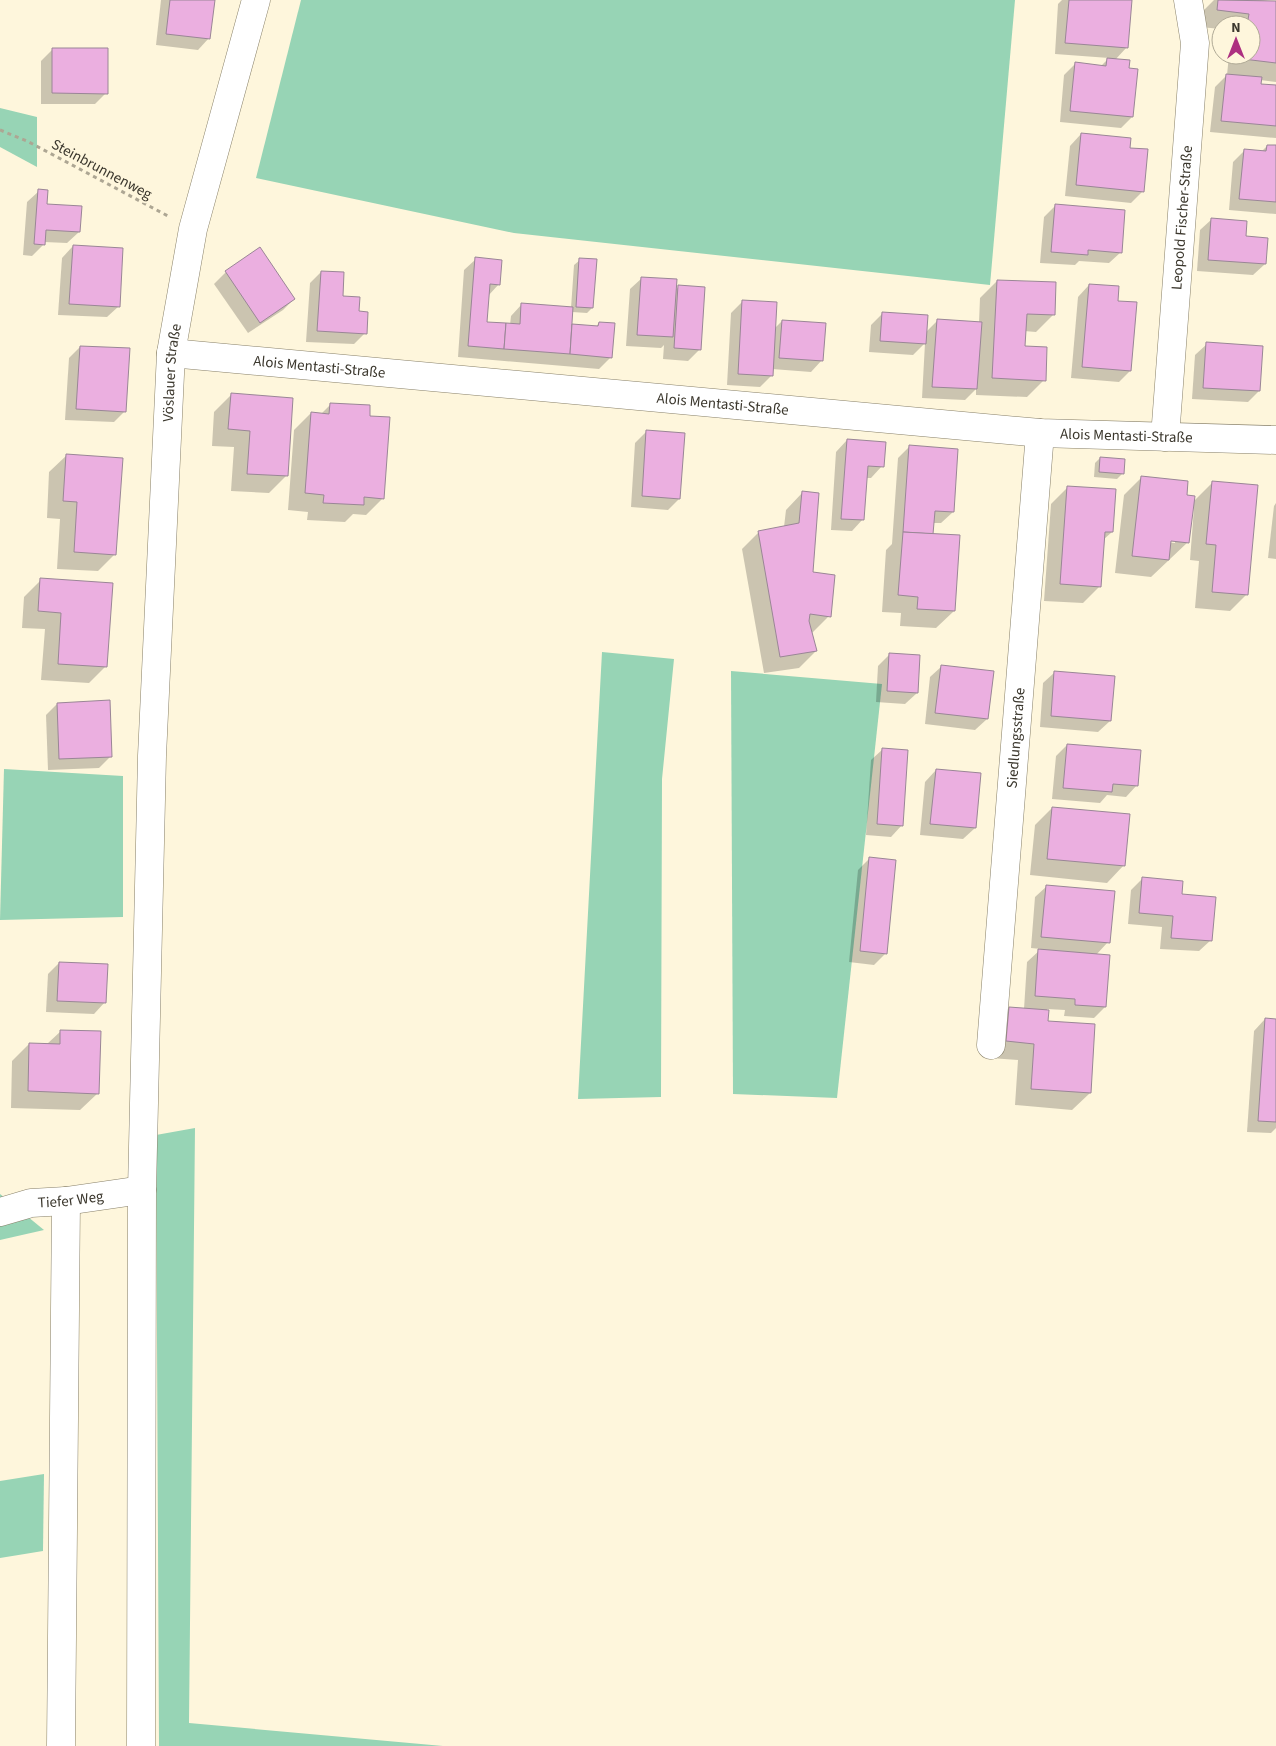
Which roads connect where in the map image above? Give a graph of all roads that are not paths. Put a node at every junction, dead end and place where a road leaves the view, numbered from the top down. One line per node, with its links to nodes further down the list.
1 (256, 0): 3 (street, Vöslauer Straße)
2 (1188, 0): 5 (street, Leopold Fischer-Straße)
3 (171, 353): 4 (street, Alois Mentasti-Straße); 8 (street, Vöslauer Straße)
4 (1040, 433): 5 (street, Alois Mentasti-Straße); 7 (street, Siedlungsstraße)
5 (1165, 437): 6 (street, Alois Mentasti-Straße)
6 (1276, 440)
7 (991, 1045)
8 (142, 1190): 9 (street, Tiefer Weg); 12 (street, Vöslauer Straße)
9 (66, 1201): 10 (street, Tiefer Weg); 11 (street)
10 (0, 1212)
11 (61, 1746)
12 (141, 1746)

